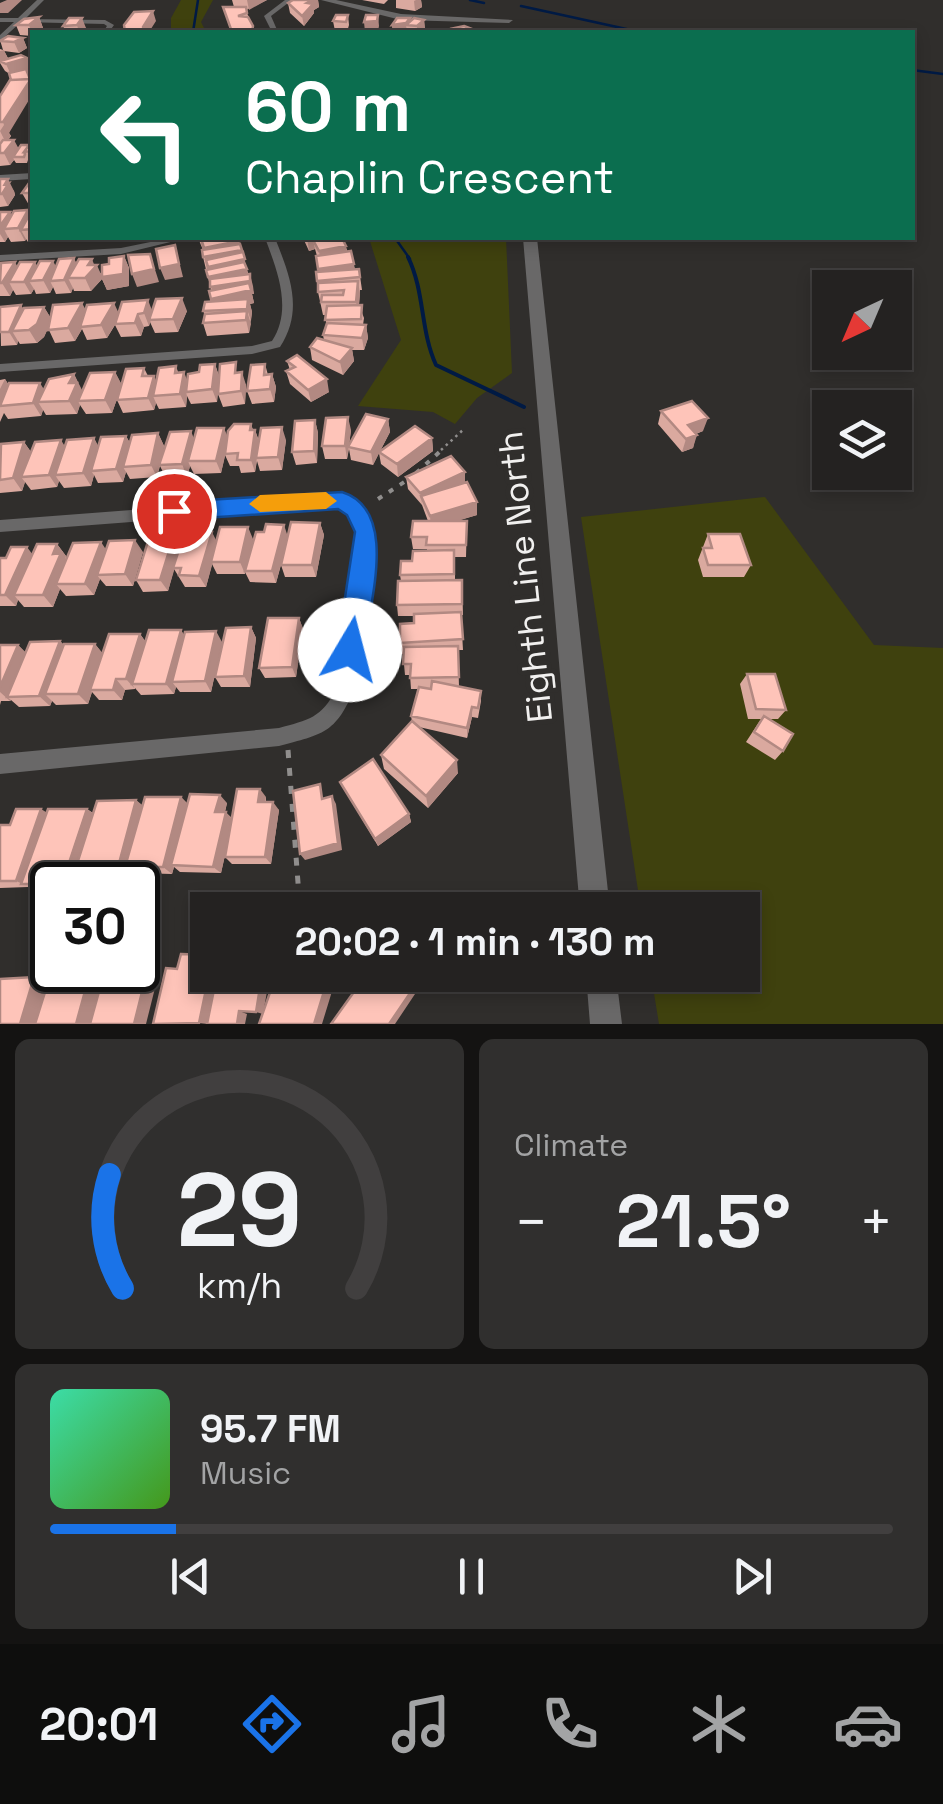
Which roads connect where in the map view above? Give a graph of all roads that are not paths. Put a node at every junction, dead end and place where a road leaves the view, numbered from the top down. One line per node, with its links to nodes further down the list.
1 (41, 0): 5 (street)
2 (290, 0): 7 (street)
3 (325, 0): 8 (street)
4 (0, 20): 5 (street)
5 (20, 20): 6 (street); 9 (street)
6 (107, 30)
7 (274, 30)
8 (510, 30)
9 (0, 39)
10 (30, 176): 11 (street)
11 (0, 178)
12 (173, 240): 15 (street)
13 (271, 240): 16 (street)
14 (530, 240): 19 (street, Eighth Line North)
15 (0, 258)
16 (0, 368)
17 (0, 526): 18 (street)
18 (0, 764)
19 (593, 892)
20 (603, 992): 21 (street)
21 (606, 1024)

